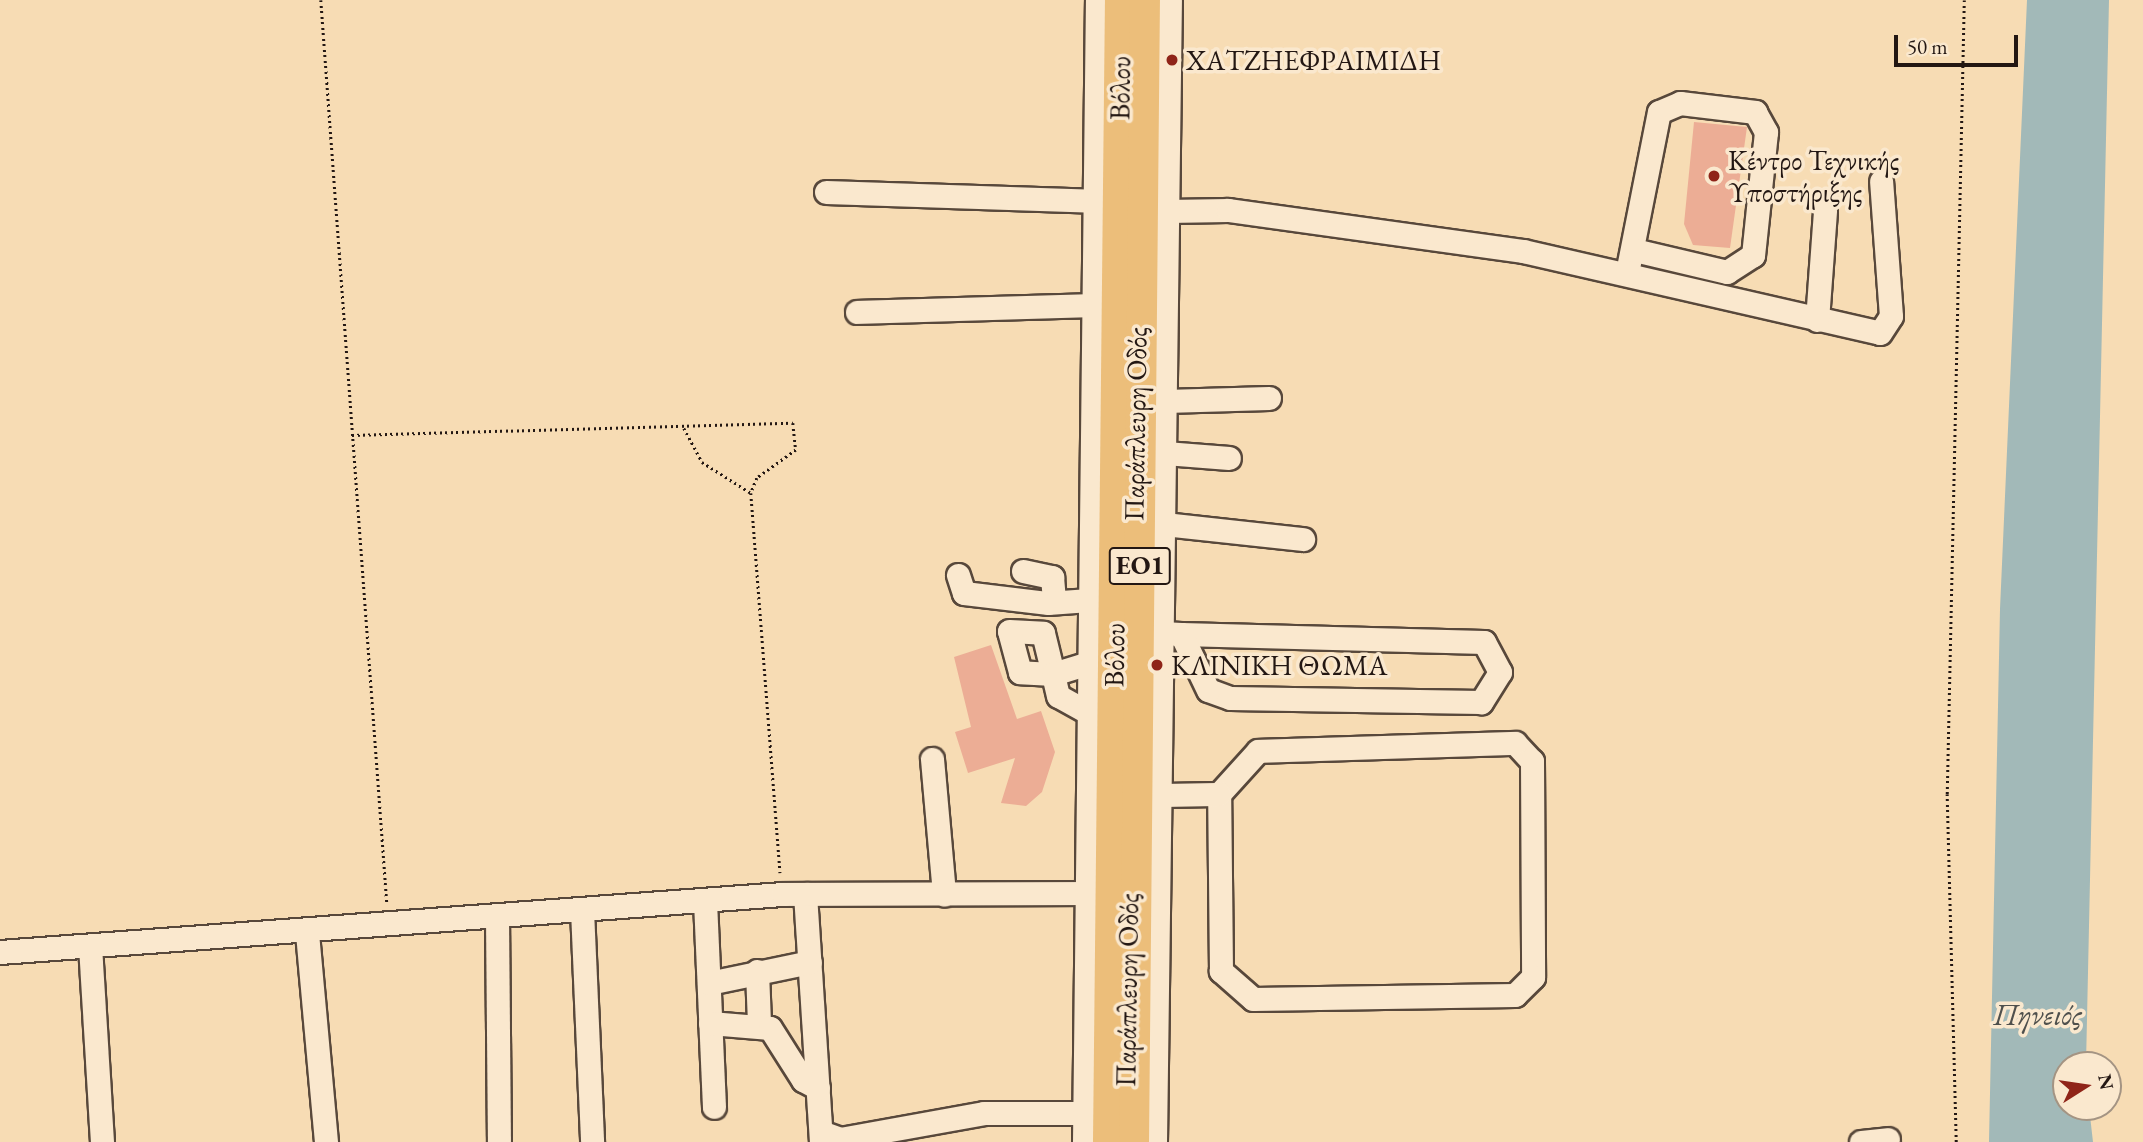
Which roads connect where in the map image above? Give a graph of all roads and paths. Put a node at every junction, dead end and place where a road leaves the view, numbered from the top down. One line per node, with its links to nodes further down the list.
1 (321, 0): 20 (path)
2 (1097, 0): 9 (street, Παράπλευρη Οδός)
3 (1120, 0): 61 (main road, Βόλου / ΕΟ1)
4 (1145, 0): 62 (main road, Βόλου / ΕΟ1)
5 (1170, 0): 11 (street, Παράπλευρη Οδός)
6 (1964, 0): 65 (path)
7 (1881, 181): 16 (street)
8 (826, 191): 9 (street)
9 (1093, 201): 14 (street, Παράπλευρη Οδός)
10 (1825, 210): 16 (street)
11 (1167, 211): 13 (street); 18 (street, Παράπλευρη Οδός)
12 (1634, 250): 12 (street); 13 (street)
13 (1627, 273): 16 (street)
14 (1092, 305): 15 (street); 29 (street, Παράπλευρη Οδός)
15 (857, 312)
16 (1817, 320)
17 (1269, 398): 18 (street)
18 (1165, 401): 21 (street, Παράπλευρη Οδός)
19 (684, 428): 20 (path); 23 (path); 23 (path)
20 (352, 435): 42 (path)
21 (1165, 453): 22 (street); 24 (street, Παράπλευρη Οδός)
22 (1229, 458)
23 (751, 493): 37 (path)
24 (1164, 524): 25 (street); 30 (street, Παράπλευρη Οδός)
25 (1303, 539)
26 (1023, 570): 28 (street)
27 (958, 575): 28 (street)
28 (1054, 598): 29 (street)
29 (1089, 600): 31 (street, Παράπλευρη Οδός)
30 (1177, 638): 30 (street); 35 (street, Παράπλευρη Οδός)
31 (1090, 663): 32 (street, Παράπλευρη Οδός); 32 (street)
32 (1090, 713): 36 (street, Παράπλευρη Οδός)
33 (932, 759): 38 (street)
34 (1220, 794): 34 (street); 35 (street)
35 (1160, 795): 63 (street, Παράπλευρη Οδός)
36 (1084, 893): 38 (street); 53 (street, Παράπλευρη Οδός)
37 (794, 894): 38 (street); 39 (street); 46 (street)
38 (944, 894)
39 (705, 901): 40 (street); 48 (street)
40 (582, 910): 41 (street); 59 (street)
41 (498, 917): 42 (street); 58 (street)
42 (381, 927): 43 (street)
43 (307, 933): 44 (street); 57 (street)
44 (90, 946): 45 (street); 56 (street)
45 (0, 952)
46 (810, 962): 47 (street); 51 (street)
47 (757, 971): 48 (street); 50 (street)
48 (709, 983): 49 (street)
49 (710, 1023): 50 (street); 52 (street)
50 (759, 1024): 51 (street)
51 (818, 1088): 54 (street)
52 (714, 1107)
53 (1085, 1113): 54 (street); 60 (street, Παράπλευρη Οδός)
54 (821, 1137)
55 (1888, 1139): 64 (street)
56 (102, 1142)
57 (326, 1142)
58 (499, 1142)
59 (592, 1142)
60 (1084, 1142)
61 (1108, 1142)
62 (1134, 1142)
63 (1155, 1142)
64 (1861, 1142)
65 (1956, 1142)

